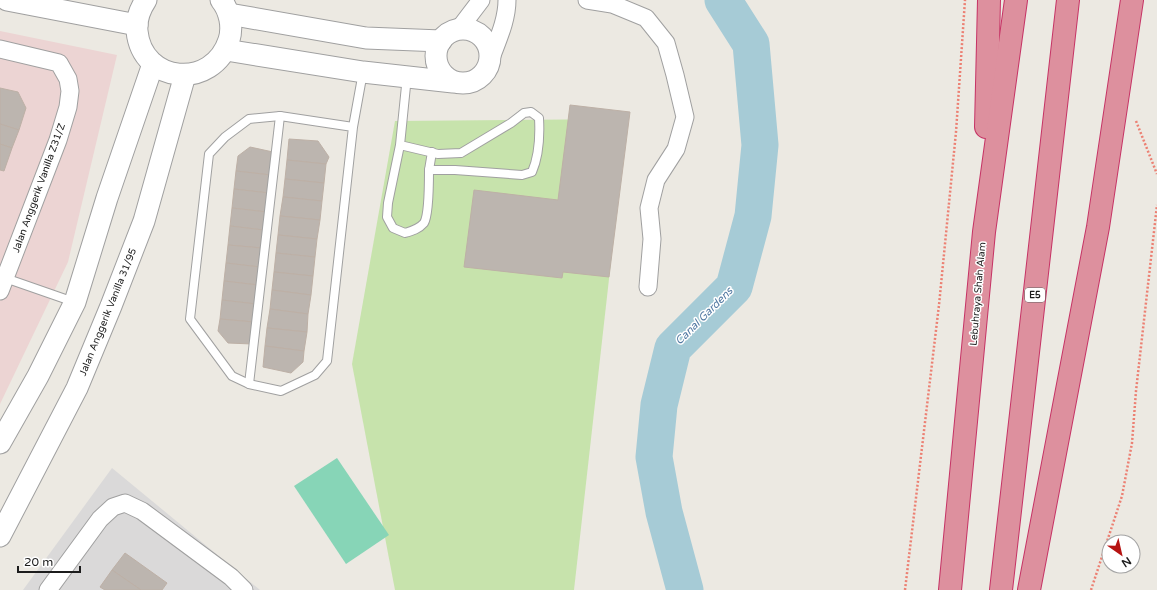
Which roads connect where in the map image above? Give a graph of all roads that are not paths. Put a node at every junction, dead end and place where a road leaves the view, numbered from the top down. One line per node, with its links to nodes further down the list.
1 (7, 0): 11 (street)
2 (146, 0): 11 (street)
3 (481, 0): 12 (street)
4 (507, 0): 16 (street)
5 (587, 0): 29 (street)
6 (989, 0): 27 (highway)
7 (1016, 0): 27 (highway, Lebuhraya Shah Alam)
8 (1068, 0): 37 (highway, E5)
9 (1132, 0): 38 (highway)
10 (225, 7): 13 (street); 15 (street)
11 (137, 25): 17 (street)
12 (459, 29): 13 (street); 16 (street)
13 (441, 41): 21 (street)
14 (0, 49): 28 (street, Jalan Anggerik Vanilla Z31/Z)
15 (226, 50): 18 (street); 19 (street)
16 (491, 58): 21 (street)
17 (153, 64): 19 (street); 30 (street)
18 (363, 72): 20 (street); 23 (lane)
19 (185, 75): 33 (street, Jalan Anggerik Vanilla 31/95)
20 (407, 76): 21 (street); 24 (lane)
21 (453, 82)
22 (280, 116): 23 (lane); 31 (lane); 31 (lane)
23 (353, 127): 31 (lane)
24 (400, 145): 25 (lane); 26 (lane)
25 (432, 152): 26 (lane); 26 (lane)
26 (429, 170)
27 (984, 232): 36 (highway, Lebuhraya Shah Alam)
28 (2, 284): 30 (lane)
29 (648, 287)
30 (75, 302): 32 (street)
31 (249, 384)
32 (0, 443)
33 (0, 536)
34 (48, 590): 35 (street)
35 (244, 590)
36 (950, 590)
37 (1001, 590)
38 (1029, 590)

